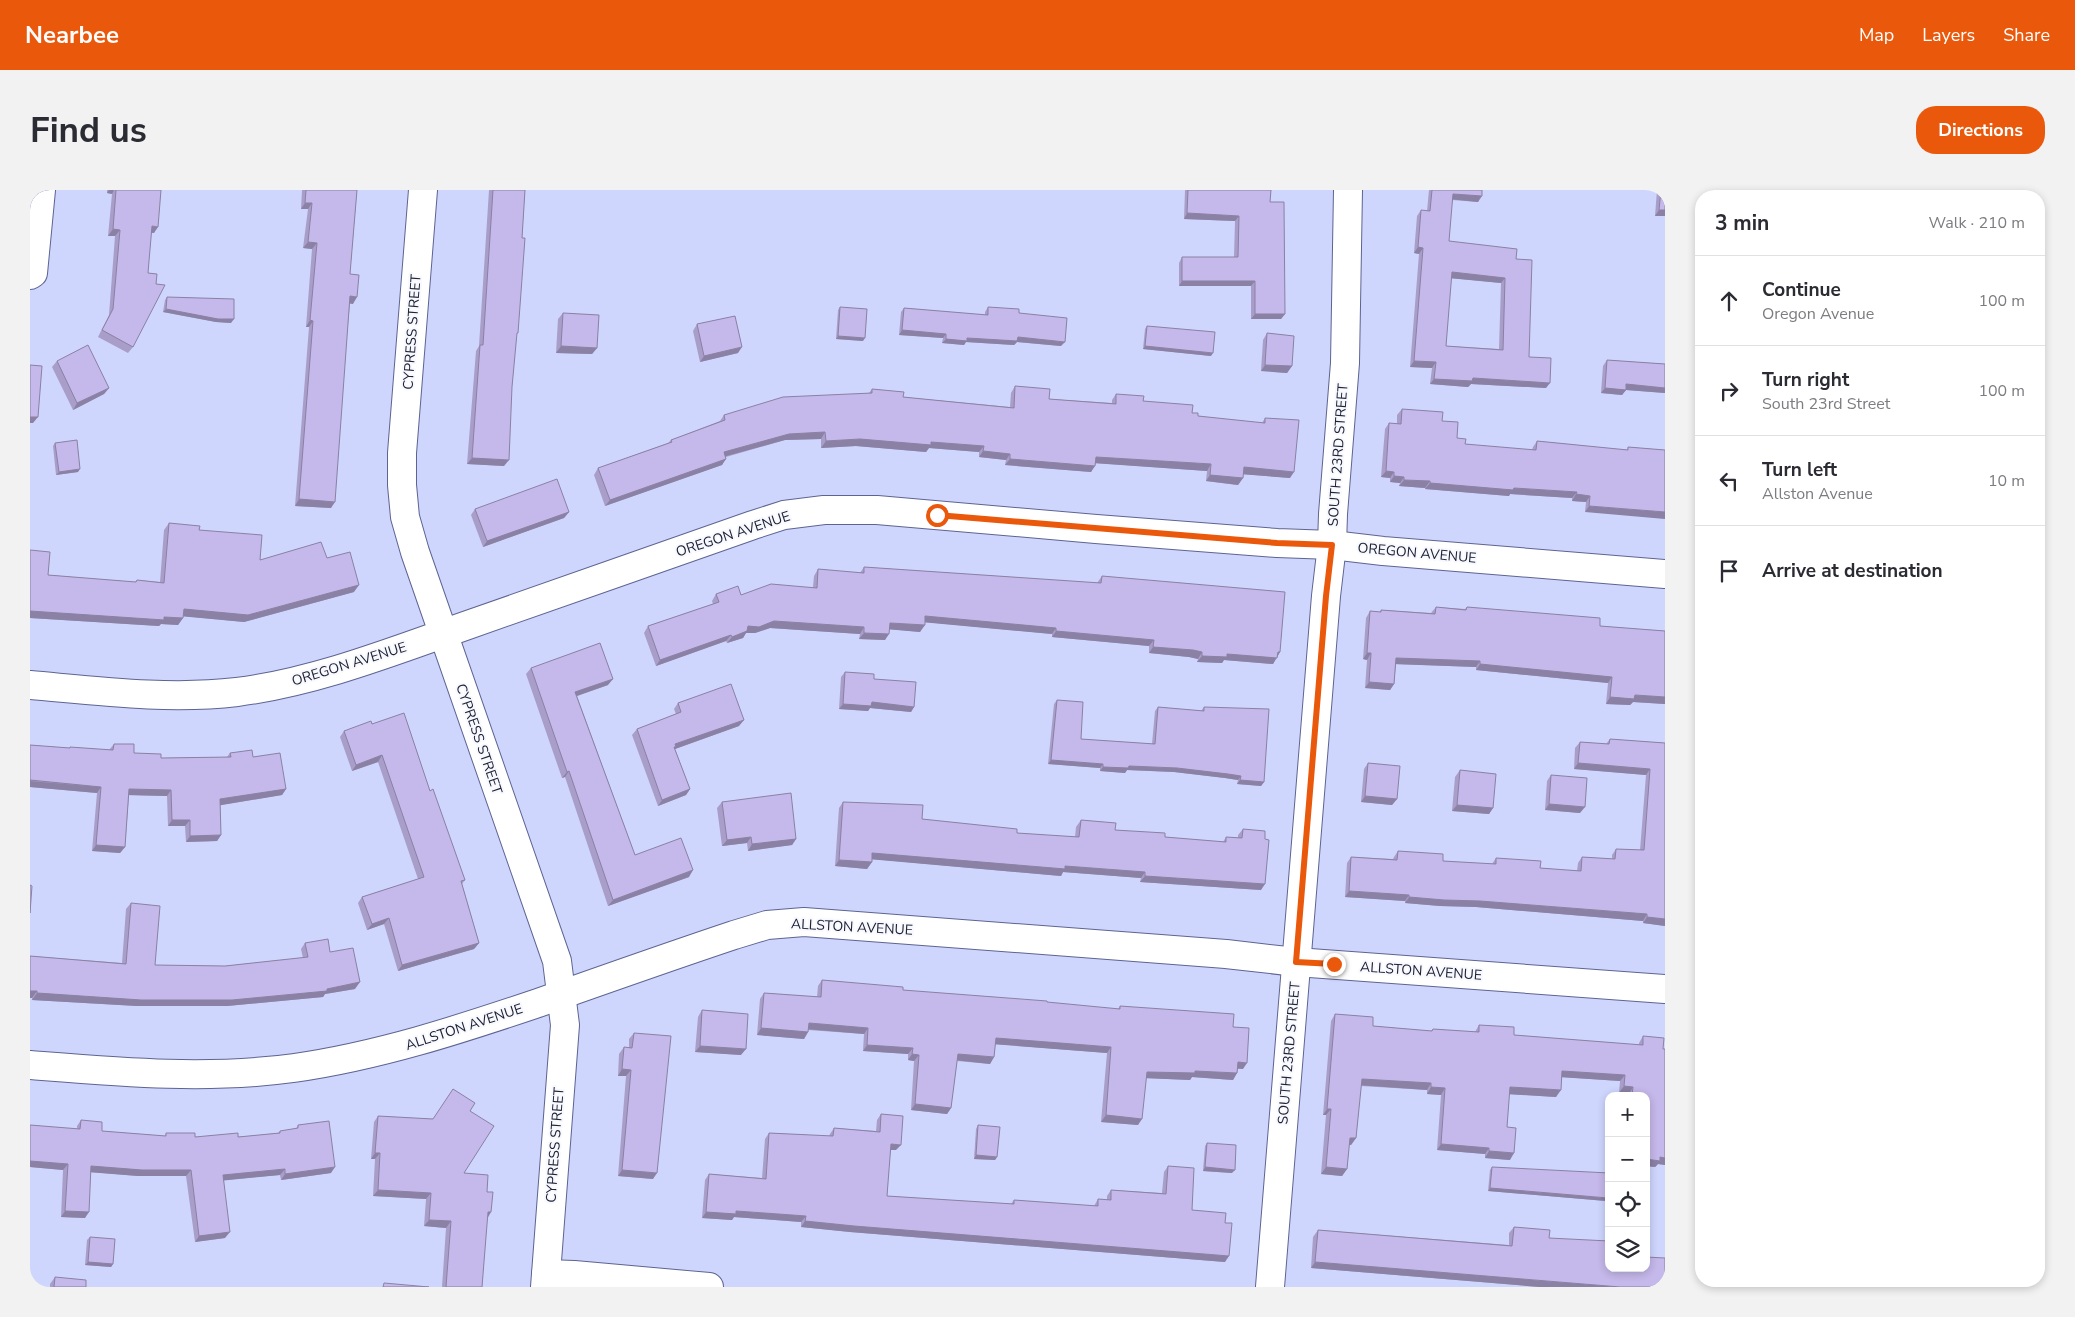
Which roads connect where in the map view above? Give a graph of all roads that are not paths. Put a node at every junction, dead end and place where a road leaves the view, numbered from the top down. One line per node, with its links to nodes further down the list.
1 (41, 190): 4 (street)
2 (423, 190): 7 (street, CYPRESS STREET)
3 (1348, 190): 5 (street, SOUTH 23RD STREET)
4 (30, 275)
5 (1332, 545): 6 (street, OREGON AVENUE); 7 (street, OREGON AVENUE); 9 (street, SOUTH 23RD STREET)
6 (1665, 574)
7 (442, 634): 8 (street, OREGON AVENUE); 11 (street, CYPRESS STREET)
8 (30, 685)
9 (1296, 962): 10 (street, ALLSTON AVENUE); 11 (street, ALLSTON AVENUE); 15 (street, SOUTH 23RD STREET)
10 (1665, 989)
11 (561, 995): 12 (street, ALLSTON AVENUE); 13 (street, CYPRESS STREET)
12 (30, 1065)
13 (545, 1281): 14 (street)
14 (709, 1287)
15 (1270, 1287)

